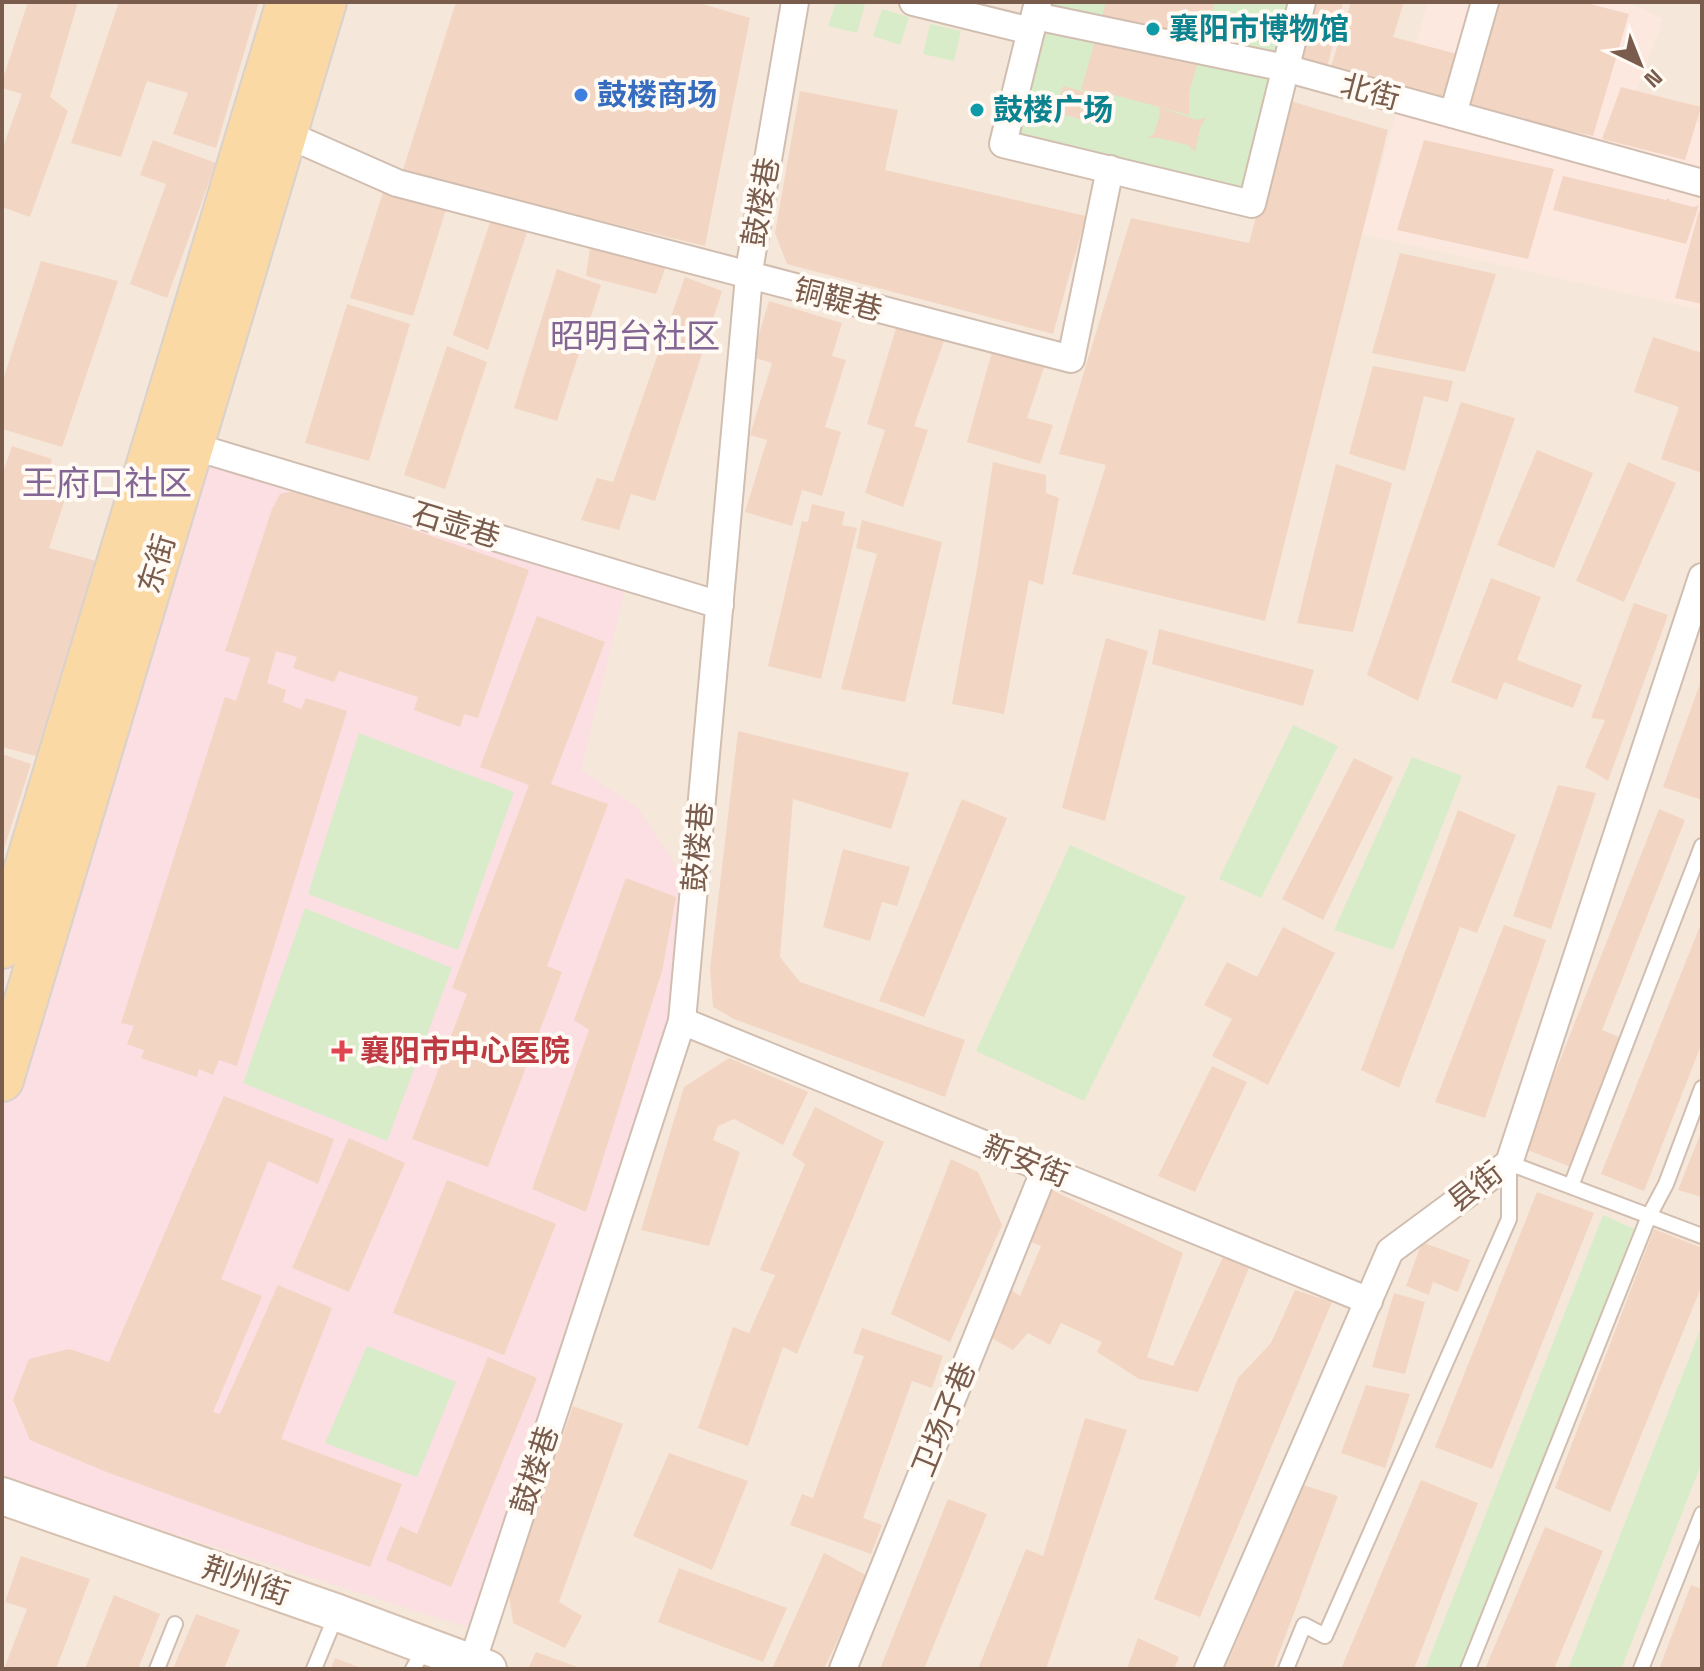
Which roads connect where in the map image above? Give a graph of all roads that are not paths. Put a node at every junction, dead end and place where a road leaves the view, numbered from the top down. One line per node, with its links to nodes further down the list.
1 (288, 2): 18 (main road, 东街)
2 (325, 2): 10 (main road, 东街)
3 (795, 2): 13 (street, 鼓楼巷)
4 (913, 2): 7 (street, 北街)
5 (1302, 2): 8 (street)
6 (1485, 2): 9 (street)
7 (1035, 16): 8 (street, 北街); 11 (street)
8 (1285, 68): 9 (street, 北街); 11 (street)
9 (1453, 114): 12 (street, 北街)
10 (286, 134): 13 (street, 铜鞮巷); 14 (main road, 东街)
11 (1110, 169): 13 (street, 铜鞮巷)
12 (1702, 183)
13 (749, 277): 16 (street, 鼓楼巷)
14 (192, 446): 16 (street, 石壶巷); 20 (main road, 东街)
15 (1702, 577): 22 (street, 县街)
16 (720, 605): 19 (street, 鼓楼巷)
17 (1702, 846): 24 (lane)
18 (2, 947)
19 (682, 1021): 23 (street, 新安街); 33 (street, 鼓楼巷)
20 (2, 1080)
21 (1702, 1088): 25 (lane)
22 (1509, 1163): 24 (lane); 27 (street, 县街); 38 (lane)
23 (1045, 1169): 27 (street, 新安街); 36 (street, 卫场子巷)
24 (1571, 1186): 25 (lane)
25 (1649, 1216): 26 (lane); 39 (lane)
26 (1702, 1236)
27 (1369, 1301): 37 (street, 县街)
28 (2, 1496): 30 (street, 荆州街)
29 (1702, 1514): 40 (lane)
30 (338, 1613): 32 (street, 荆州街); 35 (lane)
31 (175, 1624): 34 (lane)
32 (420, 1658): 33 (street, 荆州街)
33 (480, 1666)
34 (157, 1669)
35 (314, 1669)
36 (843, 1669)
37 (1208, 1669)
38 (1286, 1669)
39 (1468, 1669)
40 (1641, 1669)

